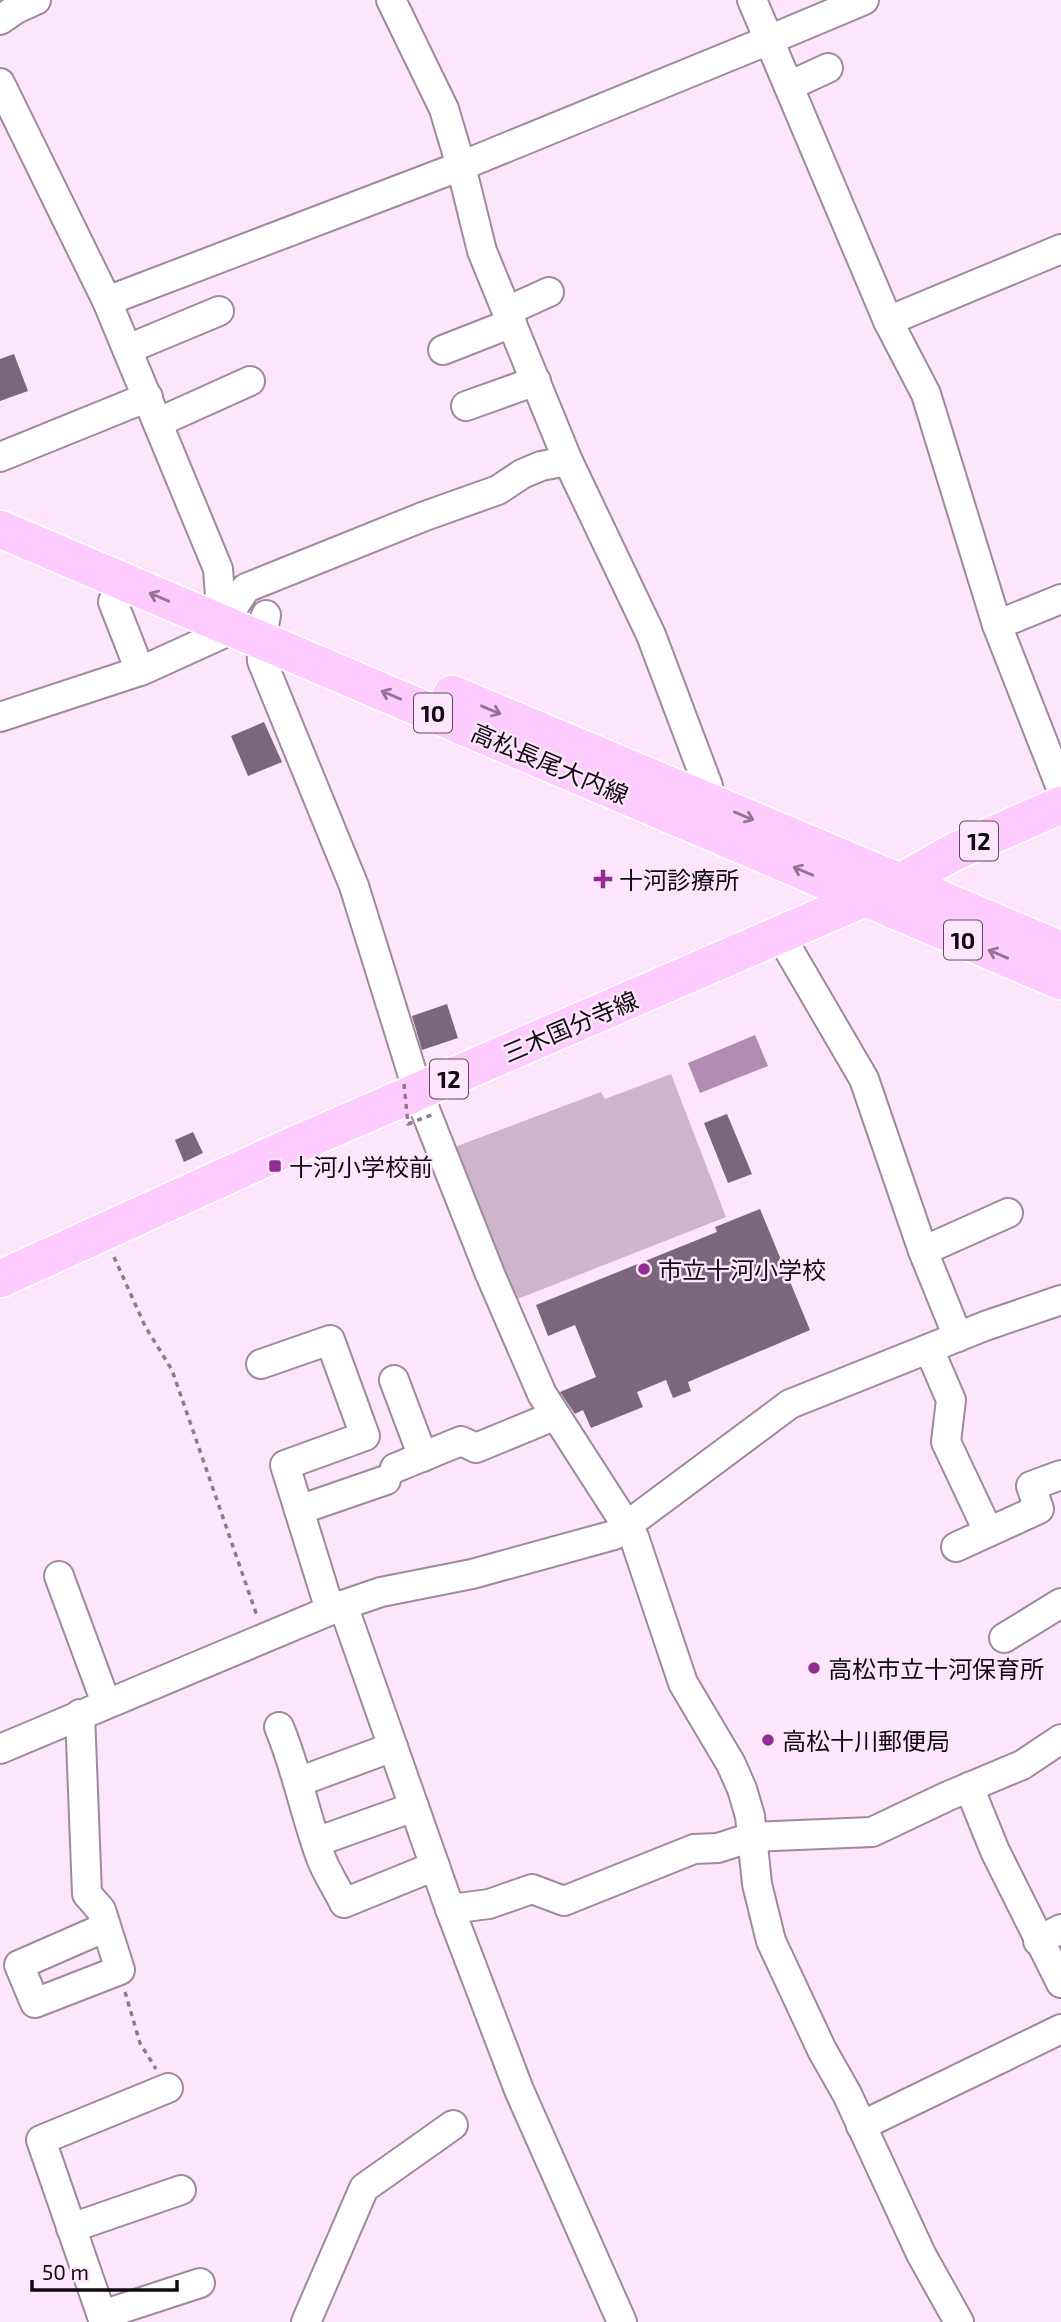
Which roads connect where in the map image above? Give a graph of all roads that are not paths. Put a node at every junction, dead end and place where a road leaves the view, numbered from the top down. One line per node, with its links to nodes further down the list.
1 (36, 0): 5 (street)
2 (391, 0): 10 (street)
3 (752, 0): 6 (street)
4 (864, 0): 6 (street)
5 (0, 20)
6 (769, 40): 9 (street); 10 (street)
7 (828, 68): 9 (street)
8 (0, 83): 13 (street)
9 (789, 86): 16 (street)
10 (461, 166): 13 (street); 15 (street)
11 (1061, 249): 16 (street)
12 (549, 292): 15 (street)
13 (107, 301): 17 (street)
14 (219, 311): 17 (street)
15 (509, 317): 18 (street); 20 (street)
16 (888, 321): 30 (street)
17 (128, 349): 22 (street)
18 (443, 350)
19 (250, 381): 22 (street)
20 (536, 382): 21 (street); 24 (street)
21 (466, 406)
22 (153, 409): 23 (street); 29 (street)
23 (0, 457)
24 (568, 461): 29 (street); 34 (street)
25 (0, 502): 29 (main road, 高松長尾大内線 / 10)
26 (0, 529): 27 (main road, 高松長尾大内線 / 10)
27 (121, 581): 29 (main road, 高松長尾大内線 / 10, one-way to 27); 31 (street)
28 (1061, 598): 30 (street)
29 (236, 616): 31 (street); 34 (main road, 高松長尾大内線 / 10, one-way to 34); 37 (main road, 高松長尾大内線 / 10, one-way to 29); 41 (street)
30 (997, 625): 33 (street)
31 (140, 671): 32 (street)
32 (0, 717)
33 (1061, 788)
34 (709, 802): 36 (main road, 高松長尾大内線 / 10, one-way to 36)
35 (1061, 805): 36 (main road, 三木国分寺線 / 12)
36 (899, 883): 37 (main road, 三木国分寺線 / 12); 39 (main road, 高松長尾大内線 / 10)
37 (866, 897): 38 (main road, 三木国分寺線 / 12); 40 (main road, 高松長尾大内線 / 10, one-way to 37)
38 (780, 935): 41 (main road, 三木国分寺線 / 12); 43 (street)
39 (1061, 950)
40 (1061, 981)
41 (419, 1097): 44 (main road, 三木国分寺線 / 12); 50 (street)
42 (1008, 1213): 43 (street)
43 (923, 1251): 46 (street)
44 (0, 1279)
45 (1061, 1300): 46 (street)
46 (958, 1337): 47 (street)
47 (929, 1349): 54 (street); 55 (street)
48 (261, 1364): 53 (street)
49 (394, 1380): 51 (street)
50 (552, 1410): 51 (street); 54 (street)
51 (423, 1457): 53 (street)
52 (1061, 1475): 55 (street)
53 (299, 1510): 59 (street)
54 (627, 1525): 59 (street); 70 (street)
55 (988, 1531): 56 (street)
56 (956, 1546)
57 (59, 1576): 61 (street)
58 (1061, 1603): 60 (street)
59 (337, 1607): 61 (street); 65 (street)
60 (1004, 1638)
61 (106, 1703): 62 (street)
62 (79, 1714): 66 (street); 74 (street)
63 (279, 1727): 67 (street)
64 (1061, 1739): 68 (street)
65 (393, 1747): 67 (street); 69 (street)
66 (0, 1749)
67 (298, 1782): 71 (street)
68 (968, 1787): 70 (street); 75 (street)
69 (414, 1807): 71 (street); 72 (street)
70 (752, 1837): 73 (street); 80 (street)
71 (316, 1842): 72 (street)
72 (435, 1866): 73 (street)
73 (450, 1909): 86 (street)
74 (106, 1927): 74 (street)
75 (1050, 1935): 76 (street)
76 (1061, 1983)
77 (1061, 2029): 80 (street)
78 (168, 2088): 82 (street)
79 (453, 2124): 85 (street)
80 (861, 2126): 87 (street)
81 (181, 2190): 82 (street)
82 (71, 2228): 84 (street)
83 (200, 2283): 84 (street)
84 (103, 2319)
85 (306, 2322)
86 (622, 2322)
87 (959, 2322)

